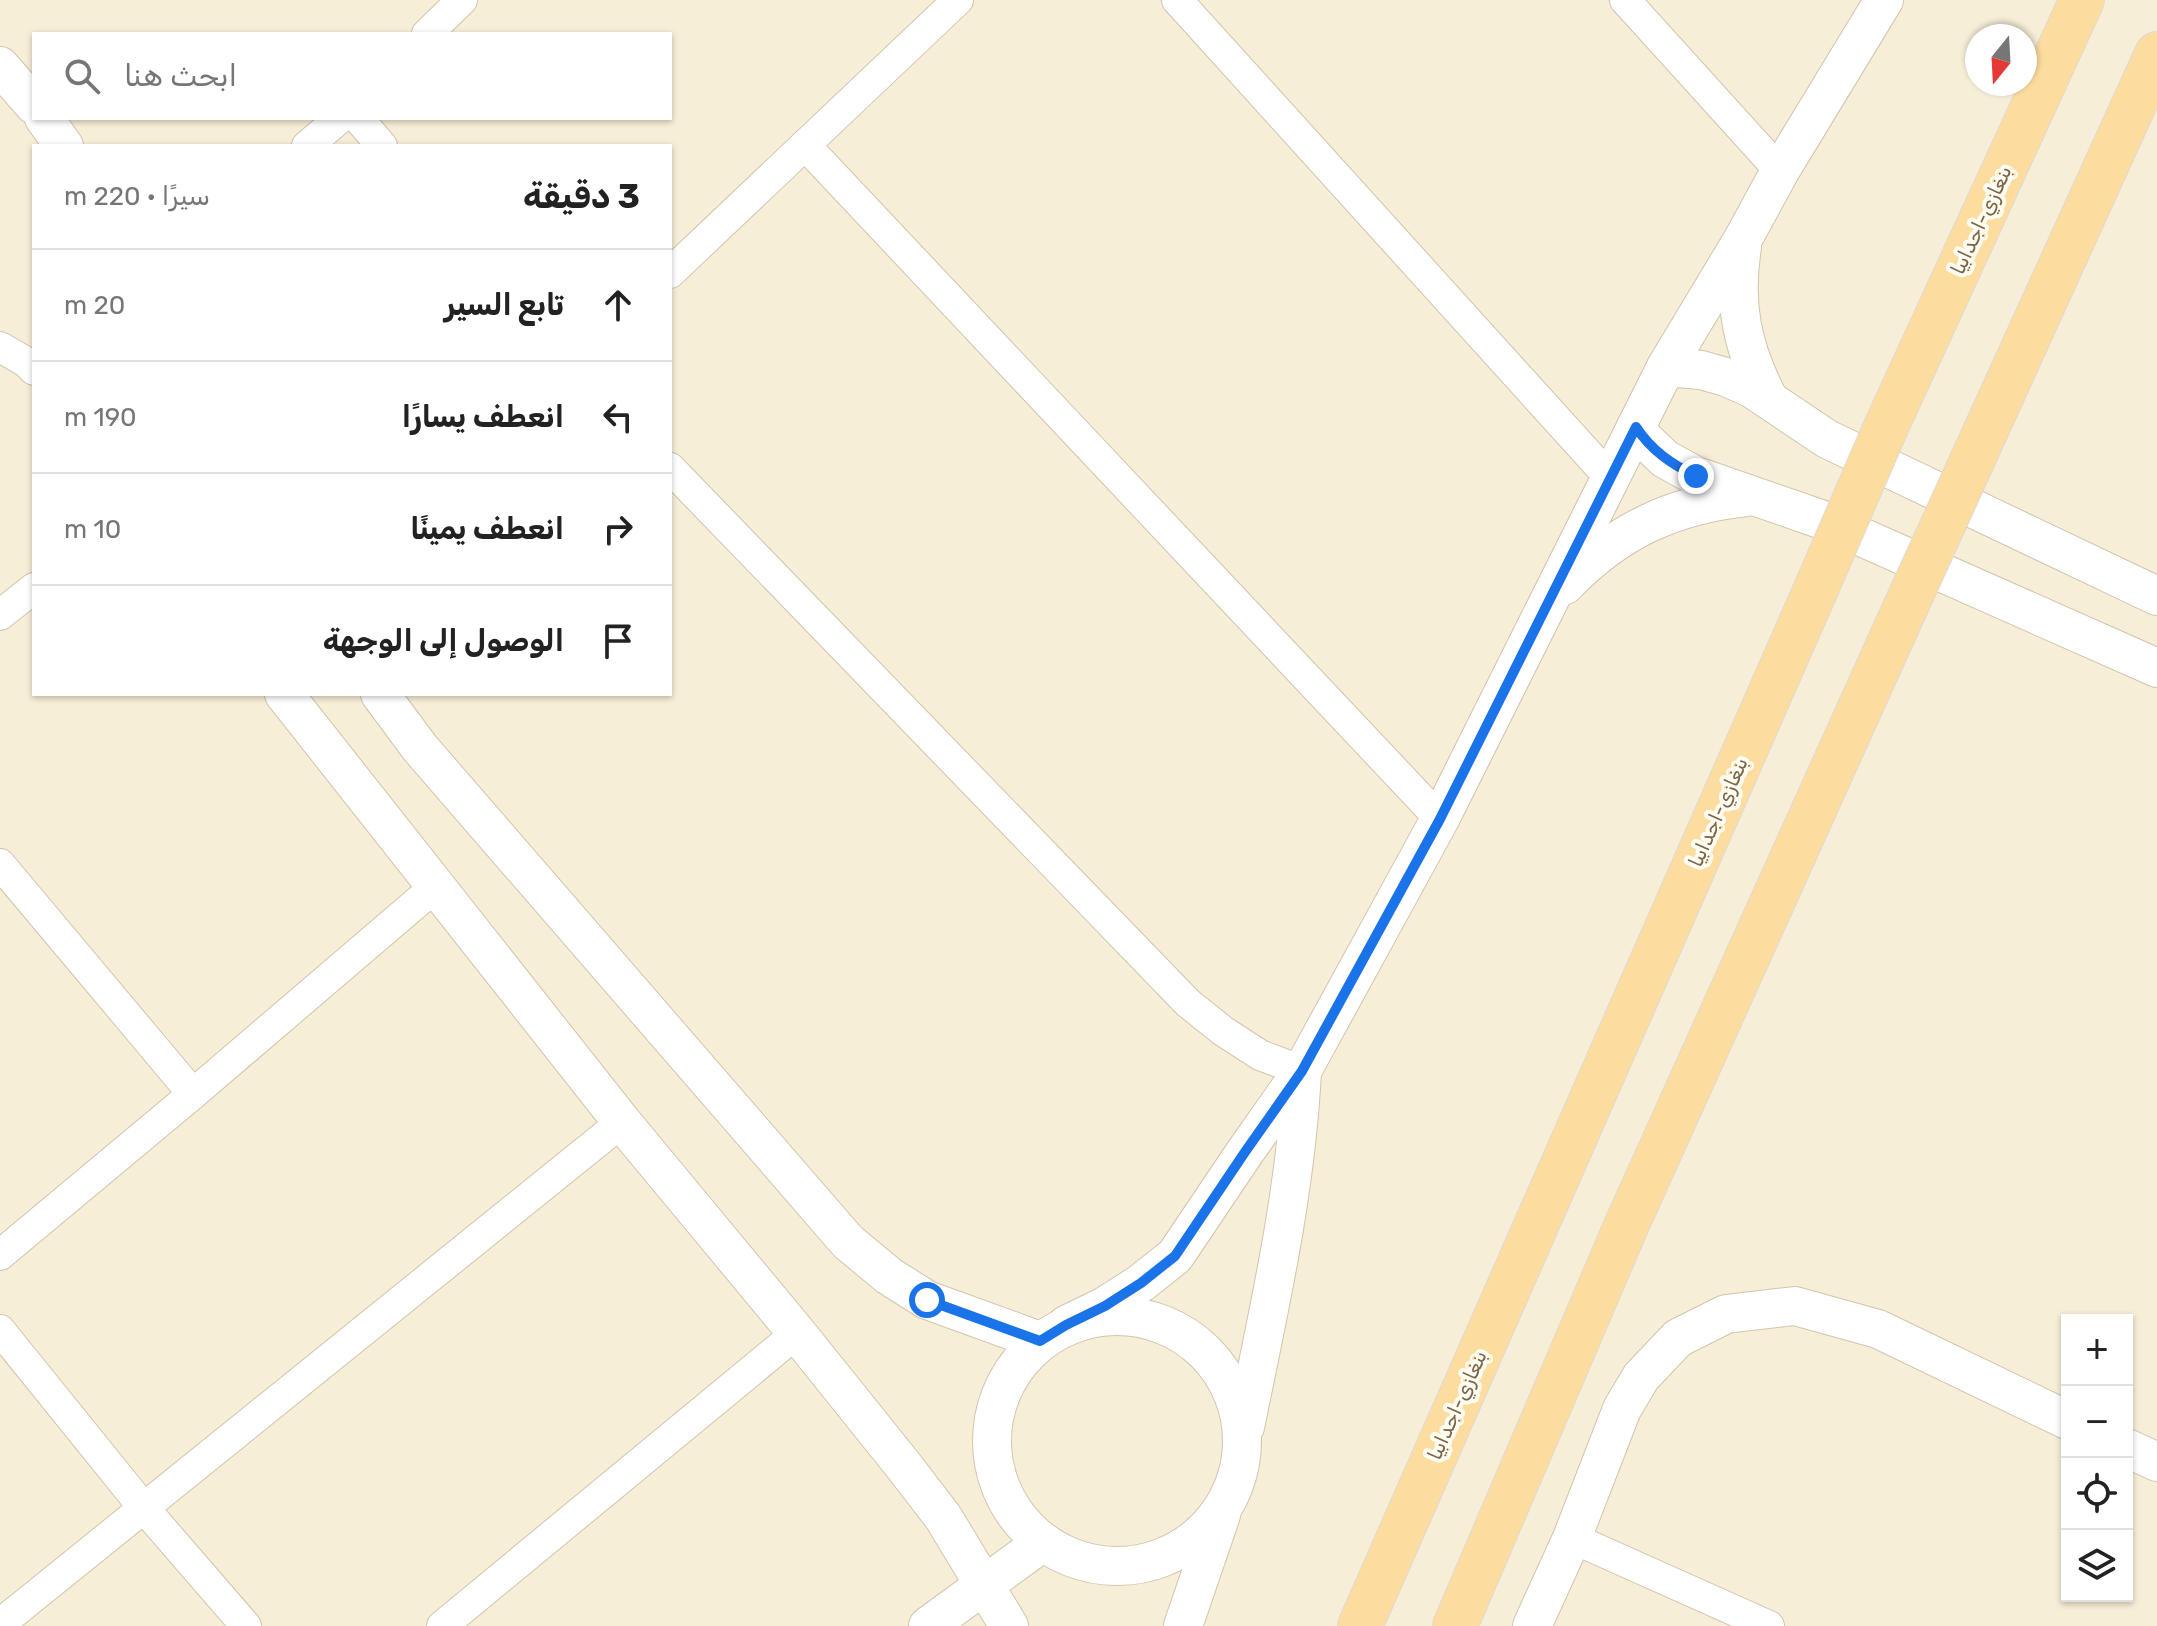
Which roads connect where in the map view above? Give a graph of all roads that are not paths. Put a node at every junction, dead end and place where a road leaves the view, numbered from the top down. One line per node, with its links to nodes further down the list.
1 (462, 0): 7 (street)
2 (958, 0): 17 (street)
3 (1177, 0): 27 (street)
4 (1625, 0): 18 (street)
5 (1884, 0): 18 (street)
6 (2082, 0): 61 (highway, بنغازي-اجدابيا, bridge)
7 (429, 32)
8 (2157, 54): 62 (highway, bridge)
9 (0, 66): 10 (street)
10 (32, 103)
11 (45, 120): 14 (street)
12 (338, 120): 15 (street)
13 (360, 120): 16 (street)
14 (63, 144)
15 (309, 144)
16 (380, 144)
17 (805, 145): 20 (street); 36 (street)
18 (1780, 171): 19 (street)
19 (1743, 239): 22 (street); 24 (street)
20 (672, 271)
21 (0, 347): 23 (street)
22 (1666, 367): 24 (street); 25 (street)
23 (32, 368)
24 (1768, 398): 30 (street)
25 (1636, 427): 27 (street); 28 (street)
26 (672, 470): 39 (street)
27 (1610, 478): 32 (street)
28 (1755, 496): 32 (street); 33 (street)
29 (32, 590): 31 (street)
30 (2157, 596)
31 (0, 615)
32 (1537, 622): 36 (street)
33 (2157, 668)
34 (286, 696): 38 (street)
35 (381, 696): 45 (street)
36 (1440, 819): 39 (street)
37 (0, 864): 40 (street)
38 (435, 887): 40 (street); 41 (street)
39 (1302, 1071): 45 (street); 47 (street)
40 (193, 1094): 42 (street)
41 (622, 1122): 44 (street); 50 (street)
42 (0, 1255)
43 (0, 1330): 50 (street)
44 (797, 1333): 54 (street); 57 (street)
45 (1053, 1333): 47 (street); 53 (street)
46 (2061, 1417): 52 (street)
47 (1242, 1438): 51 (street)
48 (2133, 1451): 49 (street)
49 (2157, 1462)
50 (143, 1507): 55 (street); 56 (street)
51 (1223, 1508): 53 (street); 60 (street)
52 (1572, 1538): 63 (street); 64 (street)
53 (1043, 1542): 54 (street)
54 (984, 1586): 58 (street); 59 (street)
55 (0, 1624)
56 (246, 1626)
57 (442, 1626)
58 (928, 1626)
59 (1009, 1626)
60 (1183, 1626)
61 (1360, 1626)
62 (1455, 1626)
63 (1532, 1626)
64 (1769, 1626)

